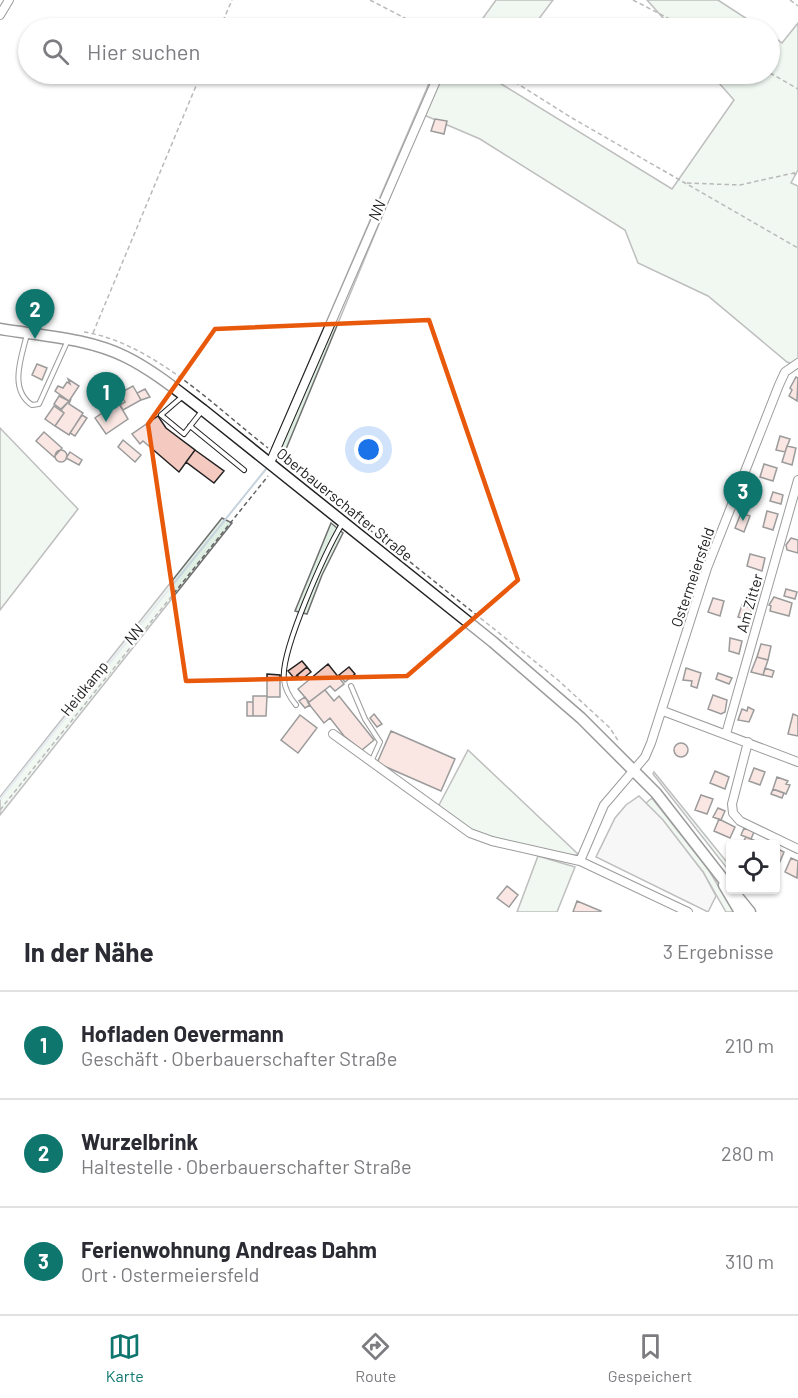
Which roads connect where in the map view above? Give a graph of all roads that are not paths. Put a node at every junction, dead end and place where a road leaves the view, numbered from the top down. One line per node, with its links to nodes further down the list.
1 (9, 0): 2 (street)
2 (0, 15)
3 (435, 84): 11 (street)
4 (0, 329): 5 (main road, Oberbauerschafter Straße)
5 (27, 333): 6 (main road, Oberbauerschafter Straße); 6 (lane)
6 (68, 340): 8 (main road, Oberbauerschafter Straße)
7 (798, 363): 17 (street, Ostermeiersfeld)
8 (184, 395): 9 (main road, Oberbauerschafter Straße); 10 (lane)
9 (203, 410): 10 (lane); 11 (main road, Oberbauerschafter Straße)
10 (190, 426): 12 (lane)
11 (272, 465): 14 (main road, Oberbauerschafter Straße)
12 (244, 470)
13 (798, 480): 19 (street, Am Zitter)
14 (342, 523): 16 (lane); 23 (main road, Oberbauerschafter Straße)
15 (351, 686): 21 (lane)
16 (296, 705)
17 (663, 711): 19 (street); 23 (street, Ostermeiersfeld)
18 (333, 734): 21 (street)
19 (726, 734): 20 (street)
20 (748, 742): 22 (street); 24 (street)
21 (371, 762): 25 (street)
22 (798, 762)
23 (634, 771): 25 (street); 26 (main road, Oberbauerschafter Straße)
24 (798, 849)
25 (580, 861): 29 (street)
26 (713, 867): 27 (main road, Oberbauerschafter Straße); 30 (main road, Oberbauerschafter Straße)
27 (726, 883)
28 (735, 894): 31 (main road, Oberbauerschafter Straße)
29 (688, 912)
30 (740, 912)
31 (750, 912)

